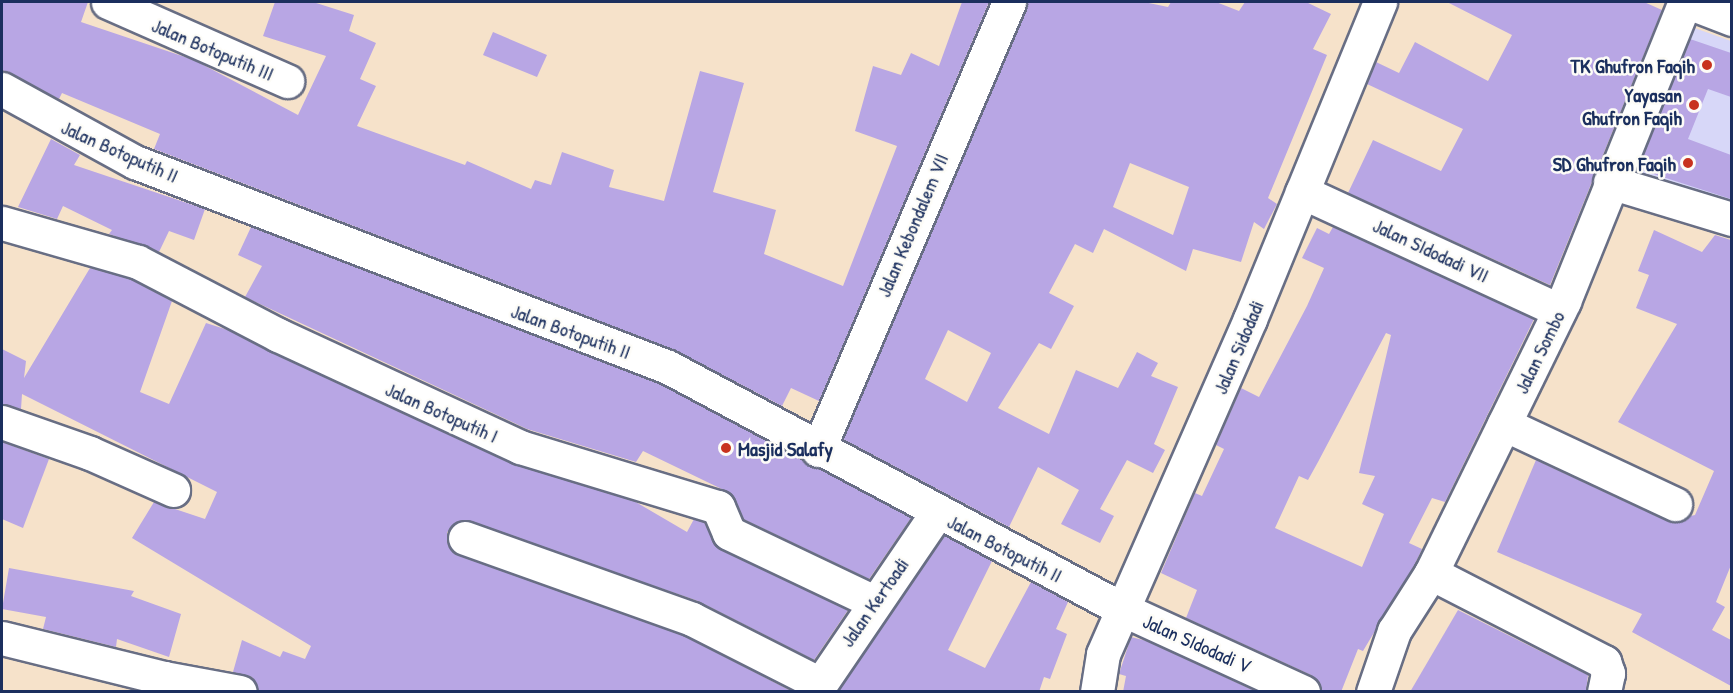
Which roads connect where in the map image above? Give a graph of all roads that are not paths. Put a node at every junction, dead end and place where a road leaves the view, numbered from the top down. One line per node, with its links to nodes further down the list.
1 (108, 2): 6 (street, Jalan Botoputih III)
2 (1009, 2): 15 (street, Jalan Kebondalem VII)
3 (1380, 2): 9 (street, Jalan Sidodadi)
4 (1687, 2): 5 (street); 8 (street, Jalan Sombo)
5 (1731, 19)
6 (287, 81)
7 (2, 89): 15 (street, Jalan Botoputih II)
8 (1610, 182): 10 (street); 12 (street, Jalan Sombo)
9 (1302, 192): 12 (street, Jalan SIdodadi VII); 22 (street, Jalan Sidodadi)
10 (1731, 219)
11 (2, 223): 21 (street, Jalan Botoputih I)
12 (1559, 310): 14 (street, Jalan Sombo)
13 (2, 422): 16 (street)
14 (1504, 424): 17 (street); 20 (street, Jalan Sombo)
15 (818, 450): 18 (street, Jalan Botoputih II)
16 (173, 490)
17 (1675, 504)
18 (936, 514): 21 (street, Jalan Kertoadi); 22 (street, Jalan Botoputih II)
19 (465, 538): 25 (street)
20 (1431, 573): 29 (street, Jalan Sombo); 30 (street)
21 (874, 602): 25 (street, Jalan Kertoadi)
22 (1124, 610): 27 (street, Jalan Sidodadi); 28 (street, Jalan SIdodadi V)
23 (2, 638): 24 (street)
24 (161, 685): 26 (street)
25 (816, 688)
26 (240, 692)
27 (1097, 692)
28 (1303, 692)
29 (1373, 692)
30 (1604, 692)

